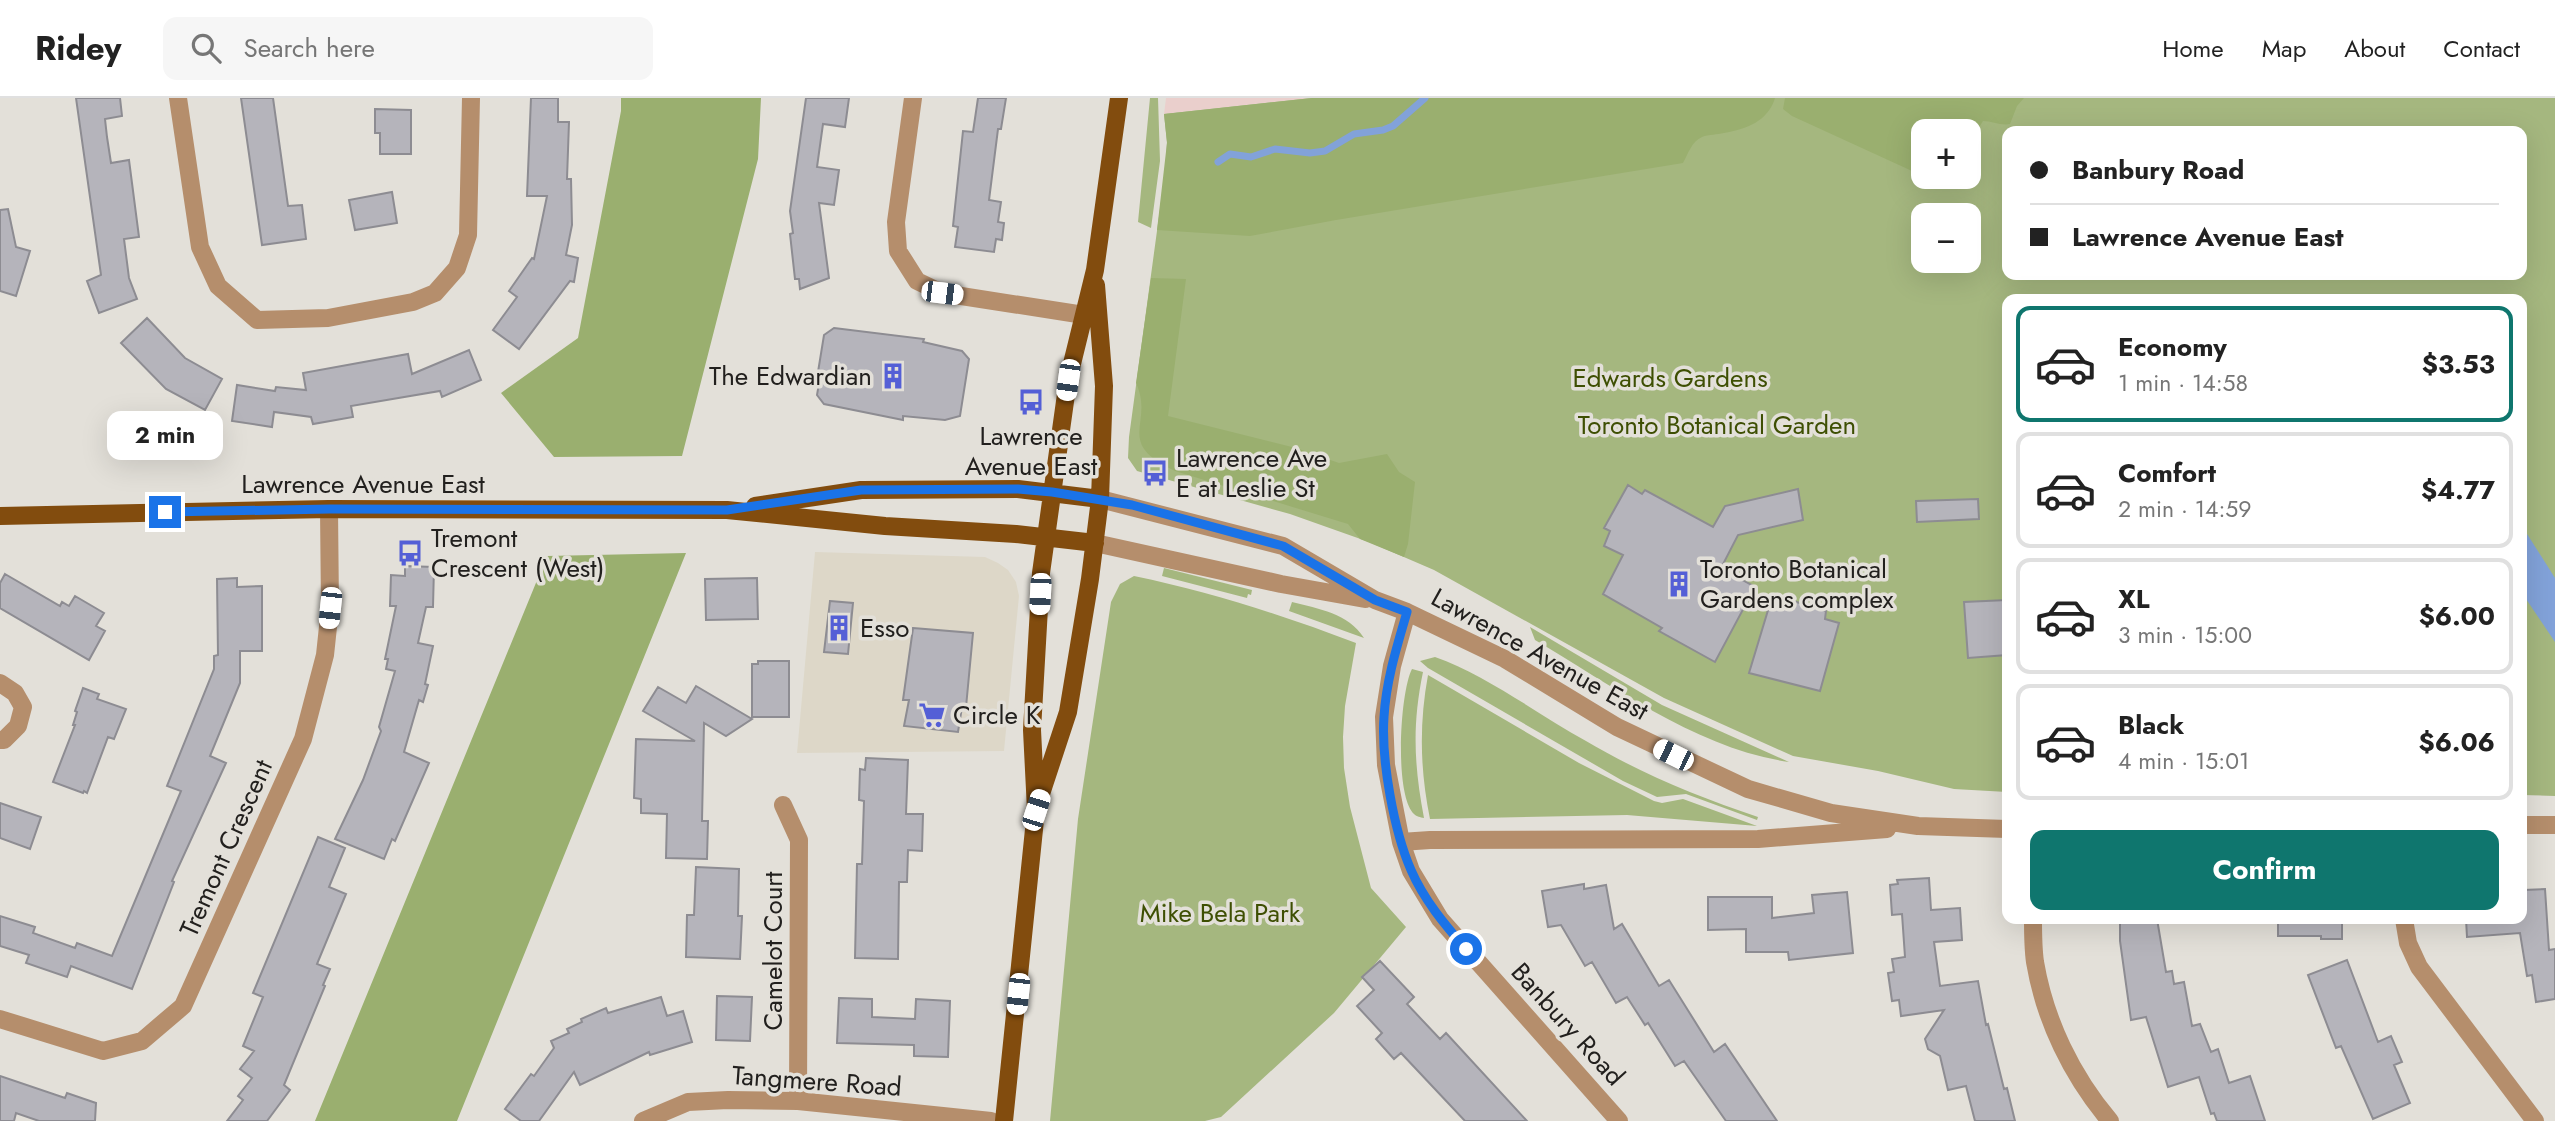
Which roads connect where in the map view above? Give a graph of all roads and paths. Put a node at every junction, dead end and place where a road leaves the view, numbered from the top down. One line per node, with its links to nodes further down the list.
1 (178, 98): 2 (street)
2 (471, 98)
3 (913, 98): 6 (street)
4 (1119, 98): 5 (main road)
5 (1095, 270): 6 (main road); 8 (main road)
6 (1084, 315): 7 (main road)
7 (1052, 492): 8 (main road, Lawrence Avenue East); 10 (main road, Lawrence Avenue East); 12 (main road)
8 (1100, 499): 13 (main road); 14 (street, Lawrence Avenue East)
9 (330, 509): 10 (main road, Lawrence Avenue East); 11 (main road, Lawrence Avenue East); 27 (street, Tremont Crescent)
10 (727, 510): 12 (main road, Lawrence Avenue East)
11 (0, 516)
12 (1045, 536): 13 (main road, Lawrence Avenue East); 19 (main road)
13 (1095, 543): 14 (street, Lawrence Avenue East); 19 (main road)
14 (1375, 600): 15 (street, Lawrence Avenue East)
15 (1407, 612): 22 (street, Lawrence Avenue East); 24 (street, Banbury Road)
16 (0, 683): 17 (street)
17 (0, 740)
18 (783, 805): 28 (street, Camelot Court)
19 (1036, 810): 31 (main road)
20 (2527, 825): 21 (street)
21 (2555, 825)
22 (1918, 827): 23 (street, Lawrence Avenue East); 24 (street, Lawrence Avenue East)
23 (2002, 829)
24 (1401, 842): 32 (street, Banbury Road)
25 (2033, 924): 33 (street)
26 (2405, 924): 34 (street)
27 (0, 1019)
28 (798, 1101): 29 (street, Tangmere Road); 30 (street, Tangmere Road)
29 (643, 1121)
30 (991, 1121)
31 (1004, 1121)
32 (1619, 1121)
33 (2110, 1121)
34 (2535, 1121)

